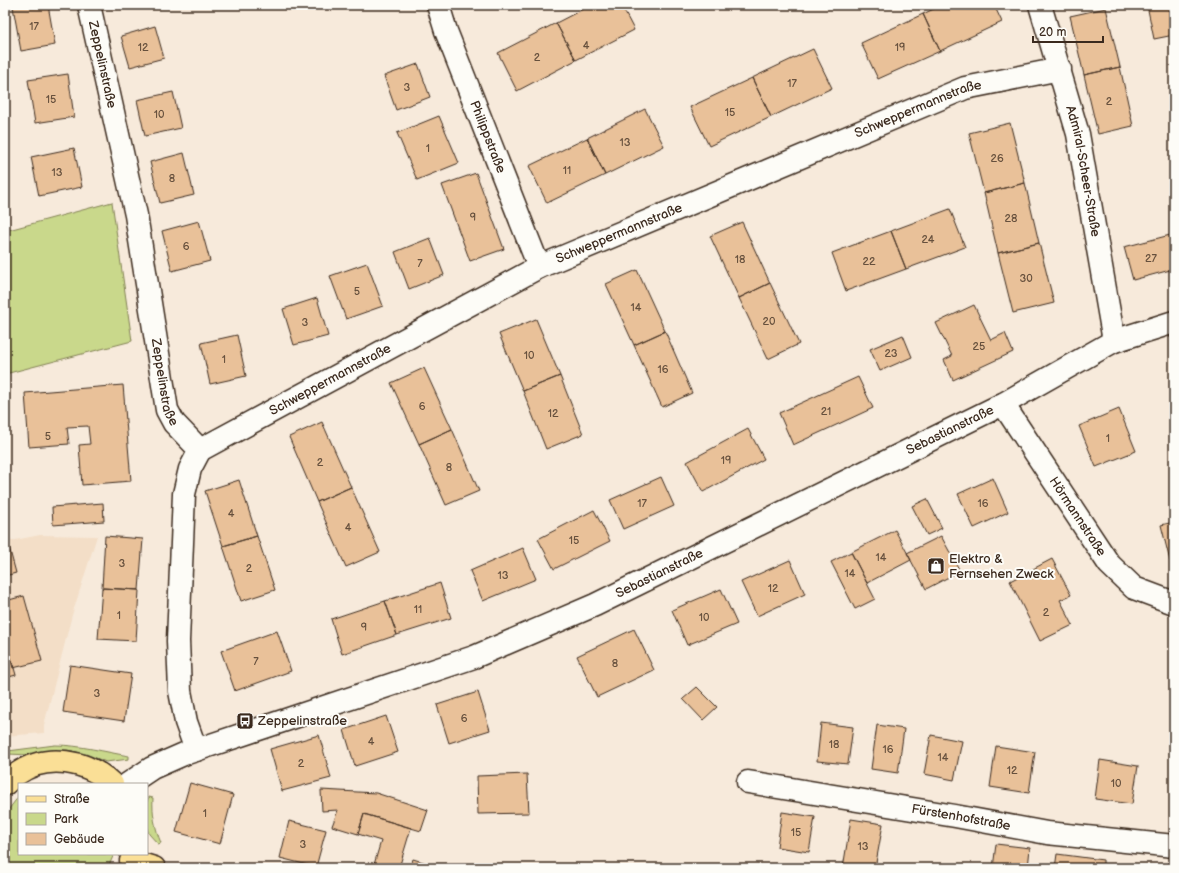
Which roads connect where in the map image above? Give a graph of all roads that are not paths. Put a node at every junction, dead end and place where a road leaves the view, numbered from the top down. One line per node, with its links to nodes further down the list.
1 (89, 5): 9 (street, Zeppelinstraße)
2 (438, 5): 5 (street, Philippstraße)
3 (1040, 5): 4 (street, Admiral-Scheer-Straße)
4 (1060, 69): 5 (street, Schweppermannstraße); 7 (street, Admiral-Scheer-Straße)
5 (539, 267): 9 (street, Schweppermannstraße)
6 (1174, 322): 7 (street, Sebastianstraße)
7 (1114, 341): 8 (street, Sebastianstraße)
8 (1003, 404): 10 (street, Hörmannstraße); 11 (street, Sebastianstraße)
9 (200, 450): 11 (street)
10 (1174, 603)
11 (196, 750): 14 (street, Sebastianstraße)
12 (748, 782): 16 (street, Fürstenhofstraße)
13 (111, 783): 15 (main road)
14 (130, 783)
15 (5, 784)
16 (1174, 846)
17 (130, 861): 18 (main road)
18 (154, 868)

